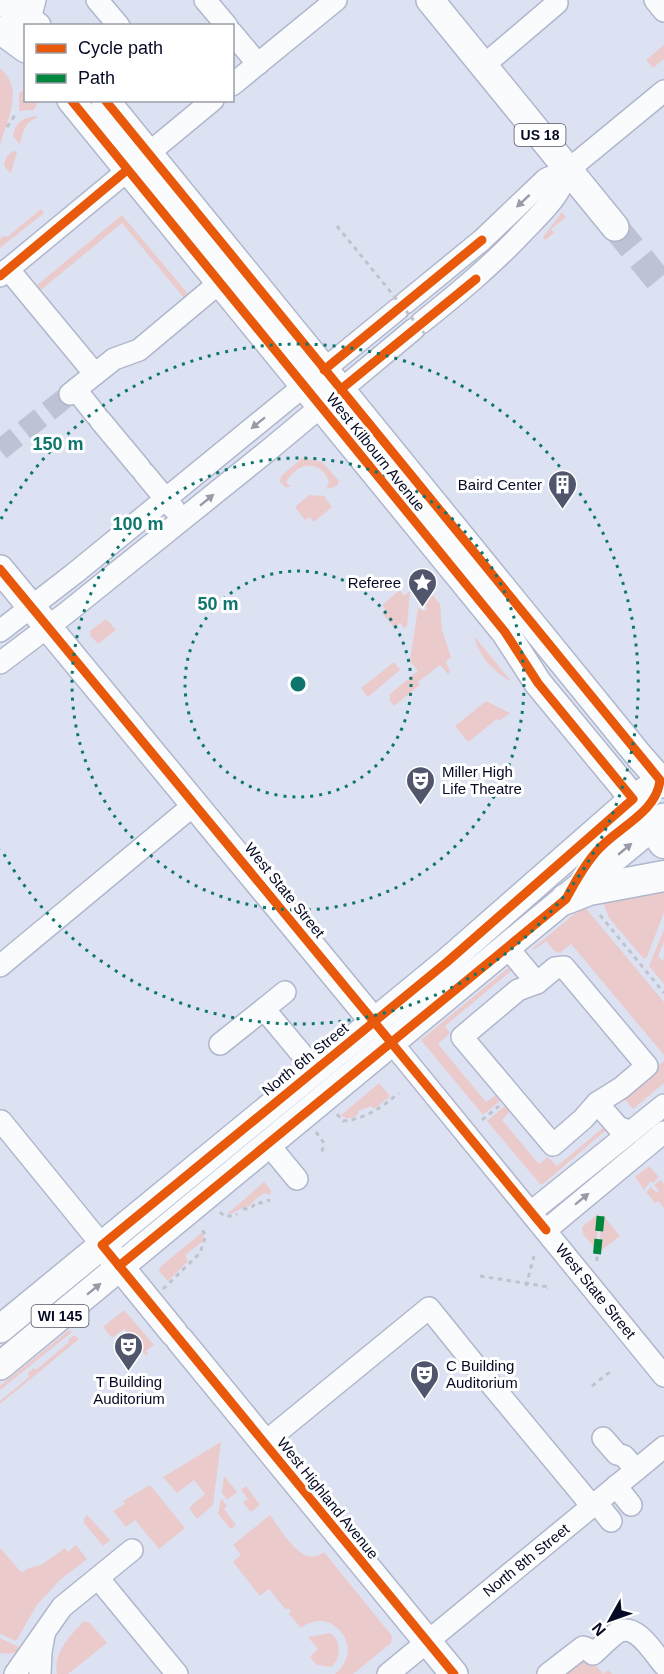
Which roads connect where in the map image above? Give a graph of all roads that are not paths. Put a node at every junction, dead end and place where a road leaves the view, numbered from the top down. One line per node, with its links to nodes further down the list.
1 (1, 0): 9 (main road)
2 (97, 0): 10 (street)
3 (206, 0): 11 (street)
4 (336, 0): 15 (street)
5 (430, 0): 16 (main road, US 18)
6 (655, 0): 8 (street)
7 (557, 3): 16 (street)
8 (664, 11)
9 (24, 24)
10 (117, 24)
11 (225, 24)
12 (24, 29): 13 (main road)
13 (0, 30)
14 (234, 35): 15 (street)
15 (258, 64): 17 (street)
16 (483, 66): 24 (main road, US 18)
17 (234, 83)
18 (664, 91): 24 (street)
19 (72, 102): 23 (main road, West Kilbourn Avenue)
20 (107, 102): 22 (main road, West Kilbourn Avenue)
21 (211, 102): 22 (street)
22 (148, 153): 23 (street); 29 (main road, West Kilbourn Avenue)
23 (127, 170): 26 (street); 27 (main road, West Kilbourn Avenue)
24 (568, 170): 25 (main road, US 18); 29 (street, one-way to 29); 29 (street)
25 (615, 227)
26 (4, 273): 28 (street)
27 (219, 283): 28 (street); 29 (main road, West Kilbourn Avenue)
28 (95, 374): 30 (street)
29 (322, 388): 30 (street, one-way to 30); 31 (street, one-way to 29); 34 (main road, West Kilbourn Avenue)
30 (166, 499): 31 (street); 33 (street)
31 (182, 519): 35 (street)
32 (0, 569): 36 (main road, West State Street)
33 (75, 573): 35 (street); 36 (street)
34 (486, 590): 39 (main road, West Kilbourn Avenue); 41 (main road, West Kilbourn Avenue)
35 (91, 593): 36 (street)
36 (39, 616): 37 (street); 38 (street); 40 (main road, West State Street)
37 (0, 631)
38 (0, 663)
39 (663, 780): 41 (main road)
40 (195, 804): 45 (street); 49 (main road, West State Street)
41 (651, 820): 43 (main road, one-way to 41); 49 (main road, North 6th Street)
42 (664, 876): 43 (highway)
43 (566, 899): 44 (main road)
44 (513, 942): 46 (street); 50 (main road)
45 (0, 966)
46 (543, 978): 53 (street); 53 (street)
47 (285, 992): 48 (street)
48 (264, 1009): 51 (street); 52 (street)
49 (374, 1022): 50 (street, West State Street); 52 (main road, North 6th Street)
50 (391, 1042): 58 (main road); 60 (street, West State Street)
51 (220, 1044)
52 (315, 1070): 62 (main road, North 6th Street)
53 (602, 1099): 56 (street)
54 (664, 1105): 56 (street)
55 (1, 1121): 62 (street, West Highland Avenue)
56 (631, 1132): 60 (street)
57 (664, 1132): 61 (street, one-way to 57)
58 (268, 1144): 59 (street); 63 (main road)
59 (297, 1179)
60 (531, 1212): 61 (street, West State Street)
61 (546, 1230): 66 (street, West State Street)
62 (102, 1245): 63 (main road, West Highland Avenue); 64 (main road, North 6th Street / WI 145)
63 (119, 1266): 65 (main road, WI 145, one-way to 63); 68 (main road, West Highland Avenue)
64 (0, 1329)
65 (0, 1366)
66 (664, 1376)
67 (607, 1435): 70 (street)
68 (264, 1443): 71 (street); 75 (main road, West Highland Avenue)
69 (664, 1447): 70 (street, North 8th Street)
70 (630, 1463): 71 (street, North 8th Street)
71 (599, 1500): 71 (street); 75 (street, North 8th Street)
72 (132, 1550): 73 (street)
73 (98, 1578): 74 (street); 81 (street)
74 (45, 1629): 79 (street); 80 (street)
75 (428, 1641): 82 (street, North 8th Street); 83 (main road, West Highland Avenue)
76 (664, 1665): 84 (street)
77 (0, 1671): 78 (street)
78 (4, 1674)
79 (15, 1674)
80 (40, 1674)
81 (177, 1674)
82 (388, 1674)
83 (454, 1674)
84 (548, 1674)

